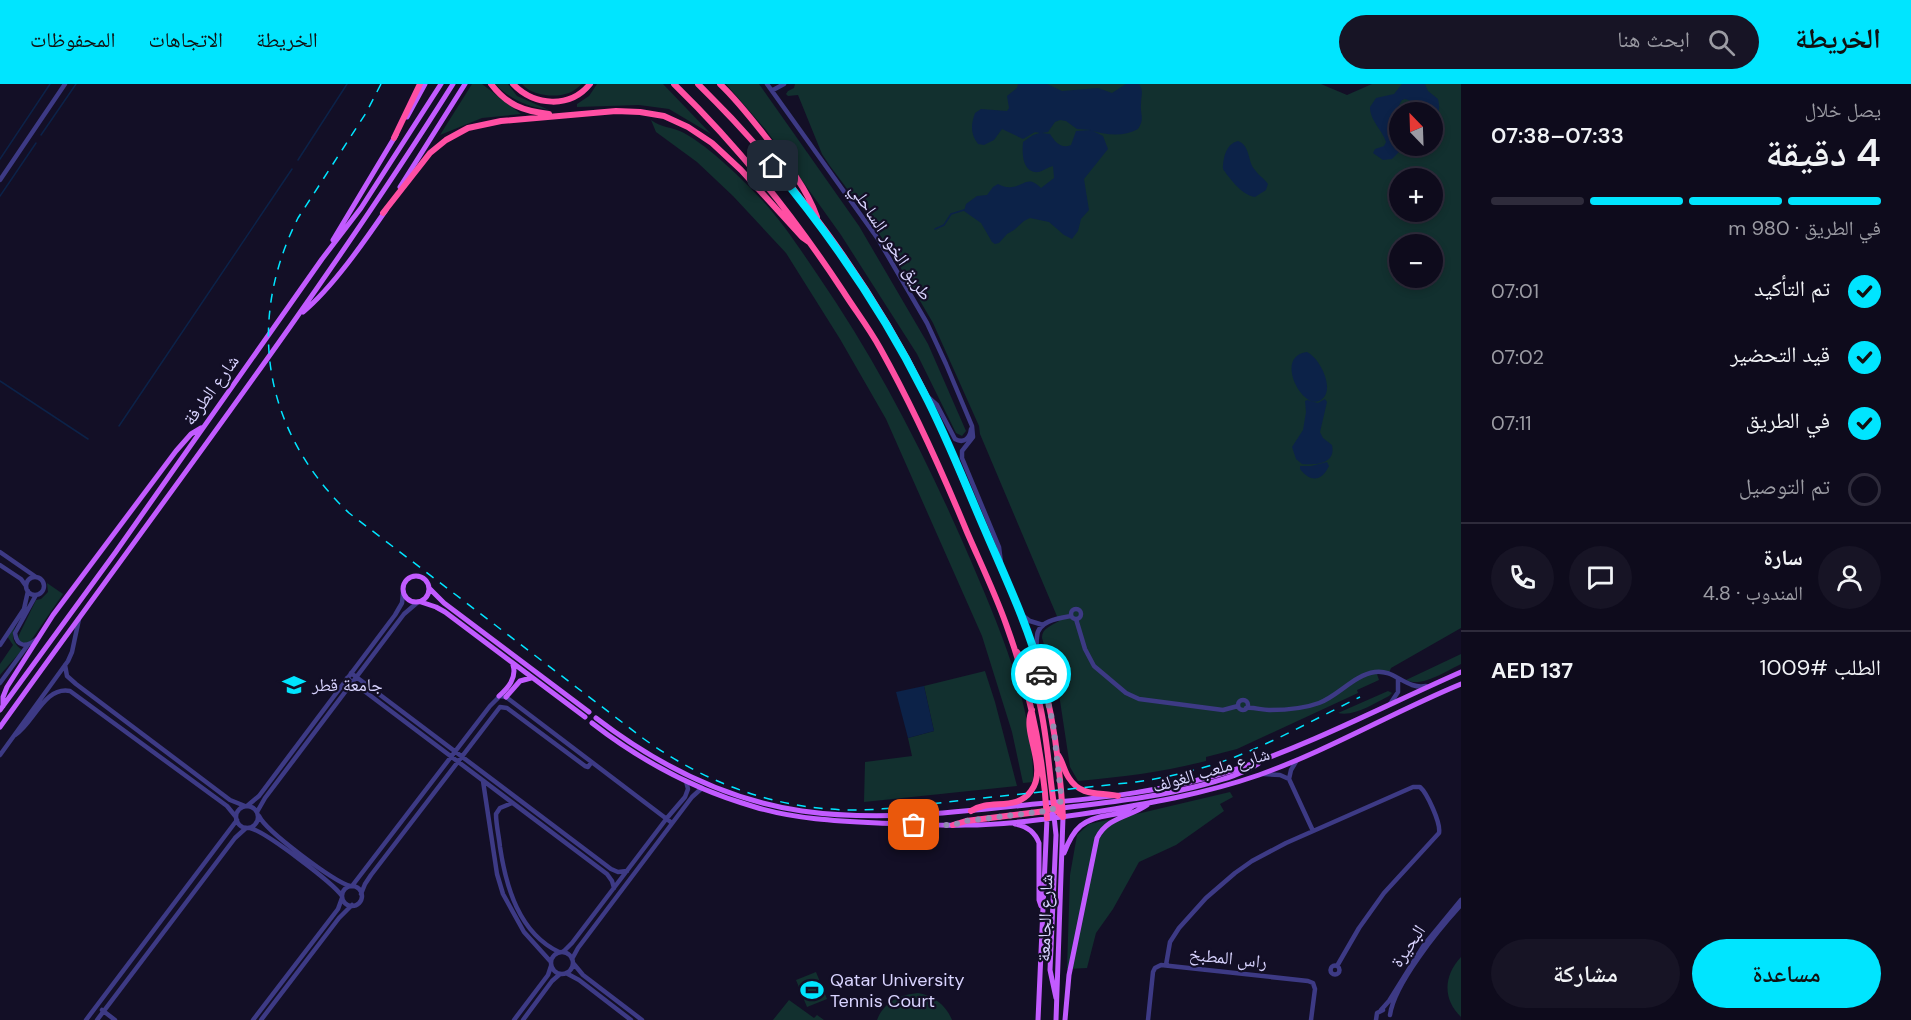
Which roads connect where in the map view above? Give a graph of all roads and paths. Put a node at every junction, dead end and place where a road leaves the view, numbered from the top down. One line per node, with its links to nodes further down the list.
1 (65, 84): 18 (street)
2 (420, 84): 17 (highway)
3 (425, 84): 17 (main road)
4 (441, 84): 22 (main road, شارع الطرفة)
5 (453, 84): 23 (main road, شارع الطرفة)
6 (465, 84): 19 (main road)
7 (491, 84): 16 (highway)
8 (513, 84): 9 (highway)
9 (590, 84)
10 (674, 84): 21 (highway)
11 (698, 84): 20 (highway)
12 (720, 84): 20 (highway)
13 (767, 84): 15 (street, طريق الخور الساحلي)
14 (784, 84): 15 (street)
15 (773, 90): 25 (street, طريق الخور الساحلي)
16 (571, 114): 19 (highway); 21 (highway)
17 (394, 138): 22 (main road)
18 (0, 180)
19 (383, 213): 23 (main road)
20 (819, 223): 24 (highway)
21 (812, 244): 43 (highway)
22 (322, 259): 26 (main road, شارع الطرفة)
23 (297, 316): 37 (main road, شارع الطرفة)
24 (925, 394): 25 (street); 29 (highway)
25 (972, 426): 29 (street)
26 (202, 428): 40 (main road); 66 (main road, شارع الطرفة)
27 (0, 552): 30 (street)
28 (0, 565): 32 (street)
29 (1002, 569): 36 (highway)
30 (36, 577): 32 (street); 34 (street)
31 (429, 588): 33 (main road); 35 (main road); 51 (main road)
32 (27, 590): 34 (street); 41 (street)
33 (403, 593): 35 (main road); 38 (street)
34 (36, 595): 42 (street)
35 (419, 602): 38 (street); 45 (main road)
36 (1020, 613): 39 (street); 44 (highway)
37 (80, 617): 46 (street, شارع الطرفة); 71 (main road, شارع الطرفة)
38 (394, 622): 48 (street); 49 (street)
39 (1043, 625): 44 (street); 65 (street)
40 (36, 639): 42 (street); 66 (main road)
41 (0, 645)
42 (27, 646): 54 (street)
43 (1015, 650): 67 (highway); 96 (highway)
44 (1035, 656): 77 (highway)
45 (512, 664): 51 (main road); 59 (main road)
46 (65, 665): 57 (street); 74 (street, شارع الطرفة)
47 (1461, 672): 56 (main road, شارع ملعب الغولف)
48 (351, 673): 49 (street); 50 (street)
49 (356, 677): 53 (street); 76 (street)
50 (346, 678): 53 (street); 94 (street)
51 (531, 678): 60 (main road)
52 (1398, 679): 56 (street); 62 (street); 63 (street)
53 (352, 682): 80 (street); 98 (street)
54 (0, 683)
55 (1461, 684): 82 (main road, شارع ملعب الغولف)
56 (1432, 685): 62 (main road, شارع ملعب الغولف)
57 (83, 689): 58 (street); 61 (street)
58 (78, 695): 64 (street); 74 (street)
59 (499, 696): 60 (street); 73 (street)
60 (506, 697): 84 (street)
61 (98, 700): 64 (street); 68 (street)
62 (1390, 704): 81 (main road, شارع ملعب الغولف)
63 (1247, 705): 65 (street); 65 (street)
64 (93, 706): 69 (street)
65 (1238, 706)
66 (1, 708)
67 (1032, 709): 92 (highway); 97 (highway)
68 (117, 714): 69 (street); 70 (street)
69 (112, 721): 72 (street)
70 (129, 723): 72 (street); 94 (street)
71 (0, 727)
72 (124, 730): 101 (street)
73 (471, 730): 75 (street); 76 (street)
74 (15, 735): 78 (street, شارع الطرفة)
75 (478, 735): 79 (street); 84 (street)
76 (455, 751): 79 (street); 80 (street)
77 (1057, 754): 90 (highway); 96 (highway)
78 (0, 755)
79 (462, 756): 83 (street); 108 (street)
80 (451, 757): 83 (street); 109 (street)
81 (1264, 759): 90 (main road, شارع ملعب الغولف); 96 (main road)
82 (1297, 760): 85 (main road, شارع ملعب الغولف); 86 (street)
83 (457, 762): 87 (street); 111 (street)
84 (591, 763): 100 (street)
85 (1262, 774): 86 (street); 93 (main road, شارع ملعب الغولف)
86 (1289, 779): 106 (street)
87 (483, 781): 91 (street); 122 (street)
88 (686, 782): 89 (main road, شارع ملعب الغولف); 97 (main road, شارع ملعب الغولف); 100 (street)
89 (702, 788): 102 (street); 104 (main road, شارع ملعب الغولف)
90 (1118, 796): 96 (main road, شارع ملعب الغولف)
91 (512, 803): 110 (street); 120 (street)
92 (1046, 803): 96 (highway); 97 (main road)
93 (1149, 803): 95 (main road, شارع ملعب الغولف); 144 (main road)
94 (246, 806): 98 (street); 101 (street)
95 (1133, 806): 99 (main road, شارع ملعب الغولف); 107 (main road)
96 (1054, 810): 99 (highway); 103 (main road, شارع ملعب الغولف); 104 (highway); 116 (main road, شارع الجامعة); 127 (main road)
97 (971, 811)
98 (258, 814): 105 (street); 109 (street)
99 (1063, 817): 107 (main road, شارع الجامعة)
100 (667, 818): 102 (street); 108 (street)
101 (236, 819): 105 (street); 118 (street)
102 (672, 823): 121 (street)
103 (990, 824): 104 (main road, شارع ملعب الغولف); 116 (main road)
104 (953, 825)
105 (248, 828): 112 (street); 119 (street)
106 (1313, 831): 123 (street); 124 (street)
107 (1063, 857): 127 (main road, شارع الجامعة)
108 (627, 871): 110 (street)
109 (351, 886): 111 (street); 112 (street)
110 (614, 888): 120 (street)
111 (362, 894): 114 (street)
112 (342, 897): 114 (street); 129 (street)
113 (1461, 900): 117 (street, البحيرة)
114 (352, 905): 133 (street)
115 (1461, 905): 117 (street, البحيرة)
116 (1043, 909): 142 (main road, شارع الجامعة)
117 (1455, 910): 126 (street, البحيرة)
118 (143, 946): 119 (street); 128 (street)
119 (149, 952): 131 (street)
120 (561, 952): 121 (street); 122 (street)
121 (573, 961): 125 (street); 141 (street)
122 (551, 964): 125 (street); 138 (street)
123 (1166, 965): 145 (street, راس المطبخ); 146 (street, راس المطبخ)
124 (1337, 966)
125 (563, 974): 139 (street); 140 (street)
126 (1405, 976): 130 (street, البحيرة); 132 (street, البحيرة)
127 (1057, 1002): 143 (main road, شارع الجامعة)
128 (97, 1007): 131 (street); 134 (street)
129 (260, 1010): 133 (street); 137 (street)
130 (1381, 1010): 132 (street); 147 (street, البحيرة)
131 (103, 1011): 135 (street); 136 (street)
132 (1391, 1017)
133 (263, 1018)
134 (86, 1020)
135 (97, 1020)
136 (115, 1020)
137 (253, 1020)
138 (514, 1020)
139 (523, 1020)
140 (631, 1020)
141 (642, 1020)
142 (1038, 1020)
143 (1056, 1020)
144 (1065, 1020)
145 (1148, 1020)
146 (1311, 1020)
147 (1376, 1020)

